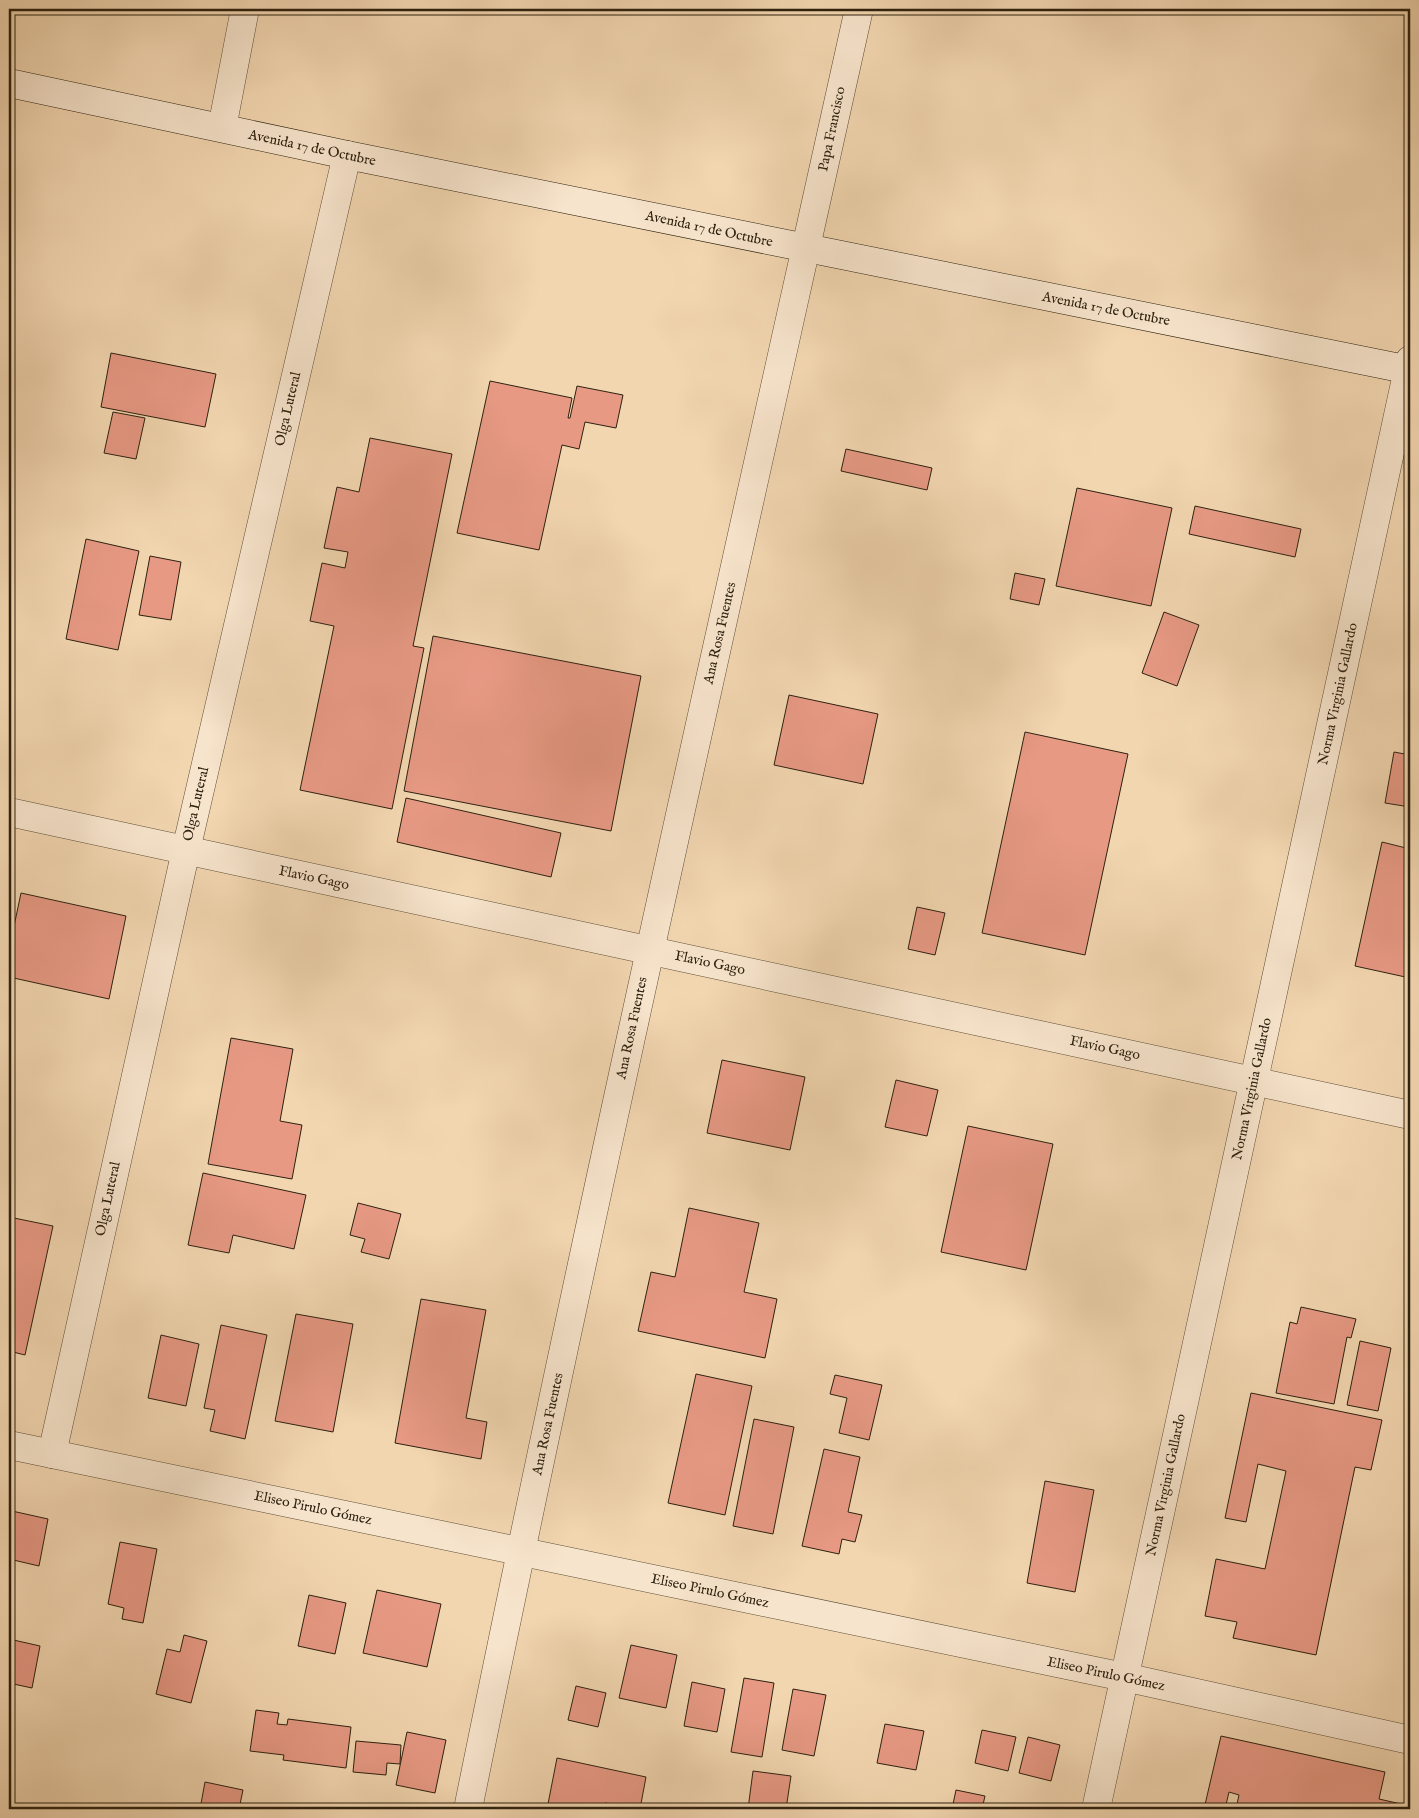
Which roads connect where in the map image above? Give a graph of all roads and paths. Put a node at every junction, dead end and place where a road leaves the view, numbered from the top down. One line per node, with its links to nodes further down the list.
1 (245, 9): 4 (street)
2 (859, 9): 6 (street, Papa Francisco)
3 (9, 84): 4 (street, Avenida 17 de Octubre)
4 (222, 128): 5 (street, Avenida 17 de Octubre)
5 (347, 156): 6 (street, Avenida 17 de Octubre); 10 (street, Olga Luteral)
6 (806, 249): 7 (street, Avenida 17 de Octubre); 11 (street, Ana Rosa Fuentes)
7 (1410, 366): 8 (street, Norma Virginia Gallardo)
8 (1400, 457): 12 (street, Norma Virginia Gallardo)
9 (9, 812): 10 (street, Flavio Gago)
10 (186, 850): 11 (street, Flavio Gago); 15 (street, Olga Luteral)
11 (649, 950): 12 (street, Flavio Gago); 16 (street, Ana Rosa Fuentes)
12 (1254, 1081): 13 (street, Flavio Gago); 17 (street, Norma Virginia Gallardo)
13 (1410, 1115)
14 (9, 1445): 15 (street, Eliseo Pirulo Gómez)
15 (52, 1454): 16 (street, Eliseo Pirulo Gómez)
16 (520, 1552): 17 (street, Eliseo Pirulo Gómez); 19 (street, Ana Rosa Fuentes)
17 (1124, 1677): 18 (street, Eliseo Pirulo Gómez); 20 (street, Norma Virginia Gallardo)
18 (1410, 1740)
19 (468, 1809)
20 (1096, 1809)

